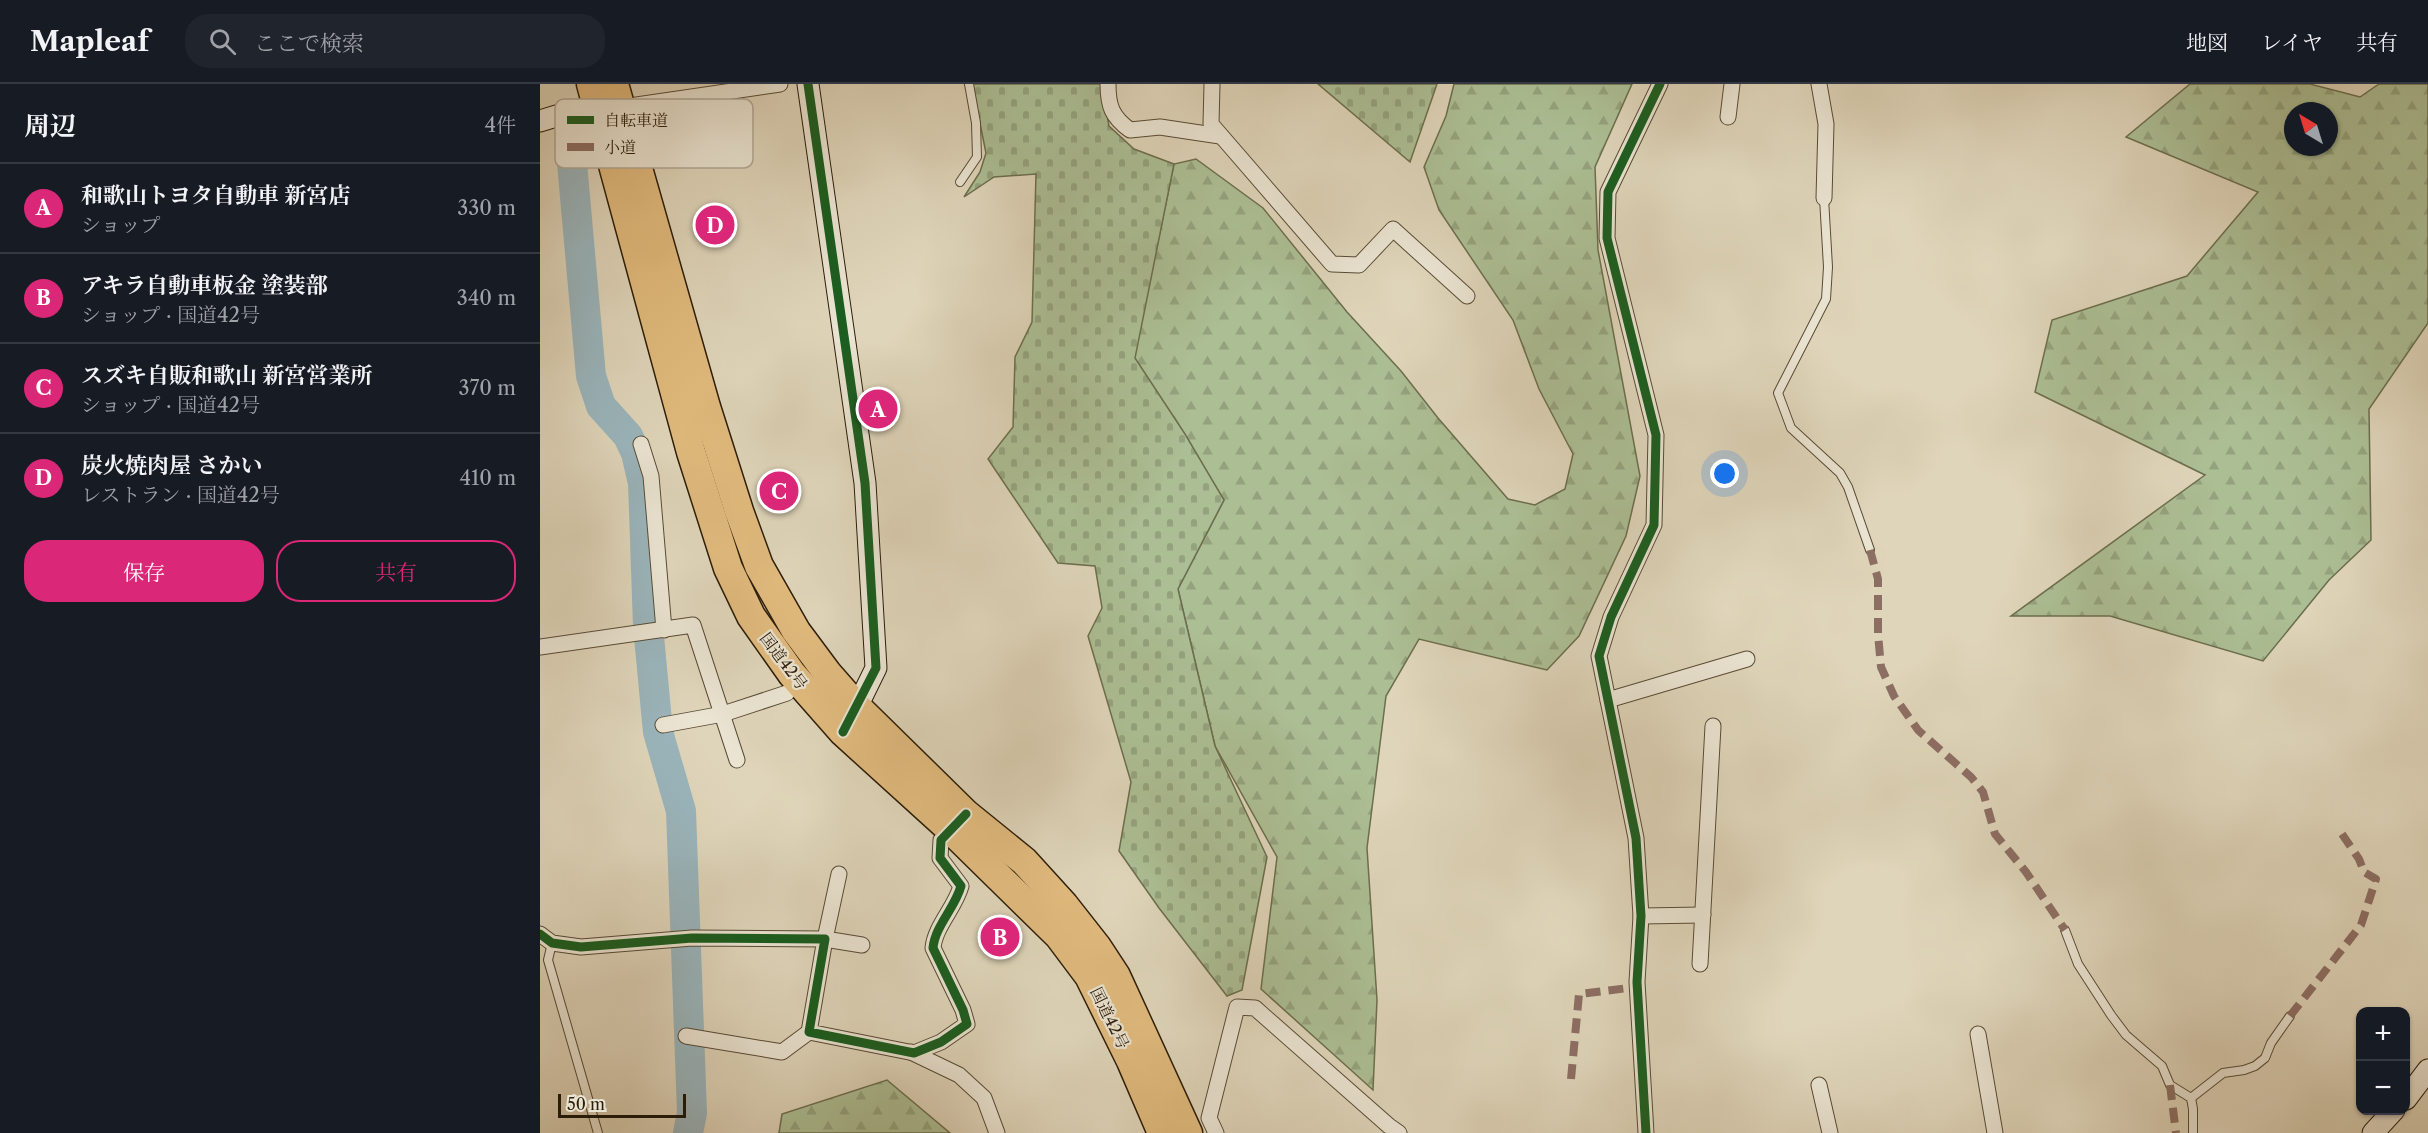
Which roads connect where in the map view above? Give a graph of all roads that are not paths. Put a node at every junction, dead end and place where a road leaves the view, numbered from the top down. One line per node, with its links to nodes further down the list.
1 (780, 84): 9 (street)
2 (808, 84): 26 (street)
3 (969, 84): 16 (lane)
4 (1108, 84): 13 (street)
5 (1212, 84): 13 (street)
6 (1660, 84): 25 (street)
7 (1731, 84): 11 (street)
8 (1819, 84): 17 (street)
9 (606, 96)
10 (555, 117): 12 (street)
11 (1728, 117)
12 (540, 121)
13 (1220, 136): 18 (street)
14 (623, 168): 30 (highway, 国道42号)
15 (629, 168): 26 (highway, 国道42号)
16 (960, 182)
17 (1824, 198): 20 (lane)
18 (1467, 296)
19 (641, 444): 21 (street)
20 (1870, 550)
21 (664, 631): 22 (street); 27 (street)
22 (540, 647)
23 (1747, 659): 25 (street)
24 (787, 693): 27 (street)
25 (1608, 700): 35 (street)
26 (857, 706): 30 (street); 32 (highway, 国道42号)
27 (723, 714): 28 (street); 31 (street)
28 (663, 725)
29 (1713, 726): 34 (street)
30 (843, 732): 32 (highway, 国道42号)
31 (737, 760)
32 (959, 822): 45 (street); 53 (highway, 国道42号); 54 (highway, 国道42号)
33 (839, 874): 38 (street)
34 (1703, 915): 35 (street); 40 (street)
35 (1641, 916): 57 (street)
36 (2065, 930): 49 (lane)
37 (546, 939): 38 (street); 51 (lane)
38 (825, 939): 39 (street); 42 (street)
39 (862, 945)
40 (1700, 964)
41 (2290, 1016): 49 (lane)
42 (809, 1032): 44 (street); 45 (street)
43 (1978, 1035): 59 (street)
44 (686, 1036)
45 (911, 1052): 52 (street)
46 (2428, 1070): 48 (street)
47 (1819, 1084): 58 (street)
48 (2410, 1094)
49 (2191, 1098): 60 (lane)
50 (2389, 1115): 61 (street)
51 (598, 1133)
52 (997, 1133)
53 (1162, 1133)
54 (1188, 1133)
55 (1216, 1133): 56 (street)
56 (1399, 1133)
57 (1646, 1133)
58 (1830, 1133)
59 (1995, 1133)
60 (2193, 1133)
61 (2373, 1133)

